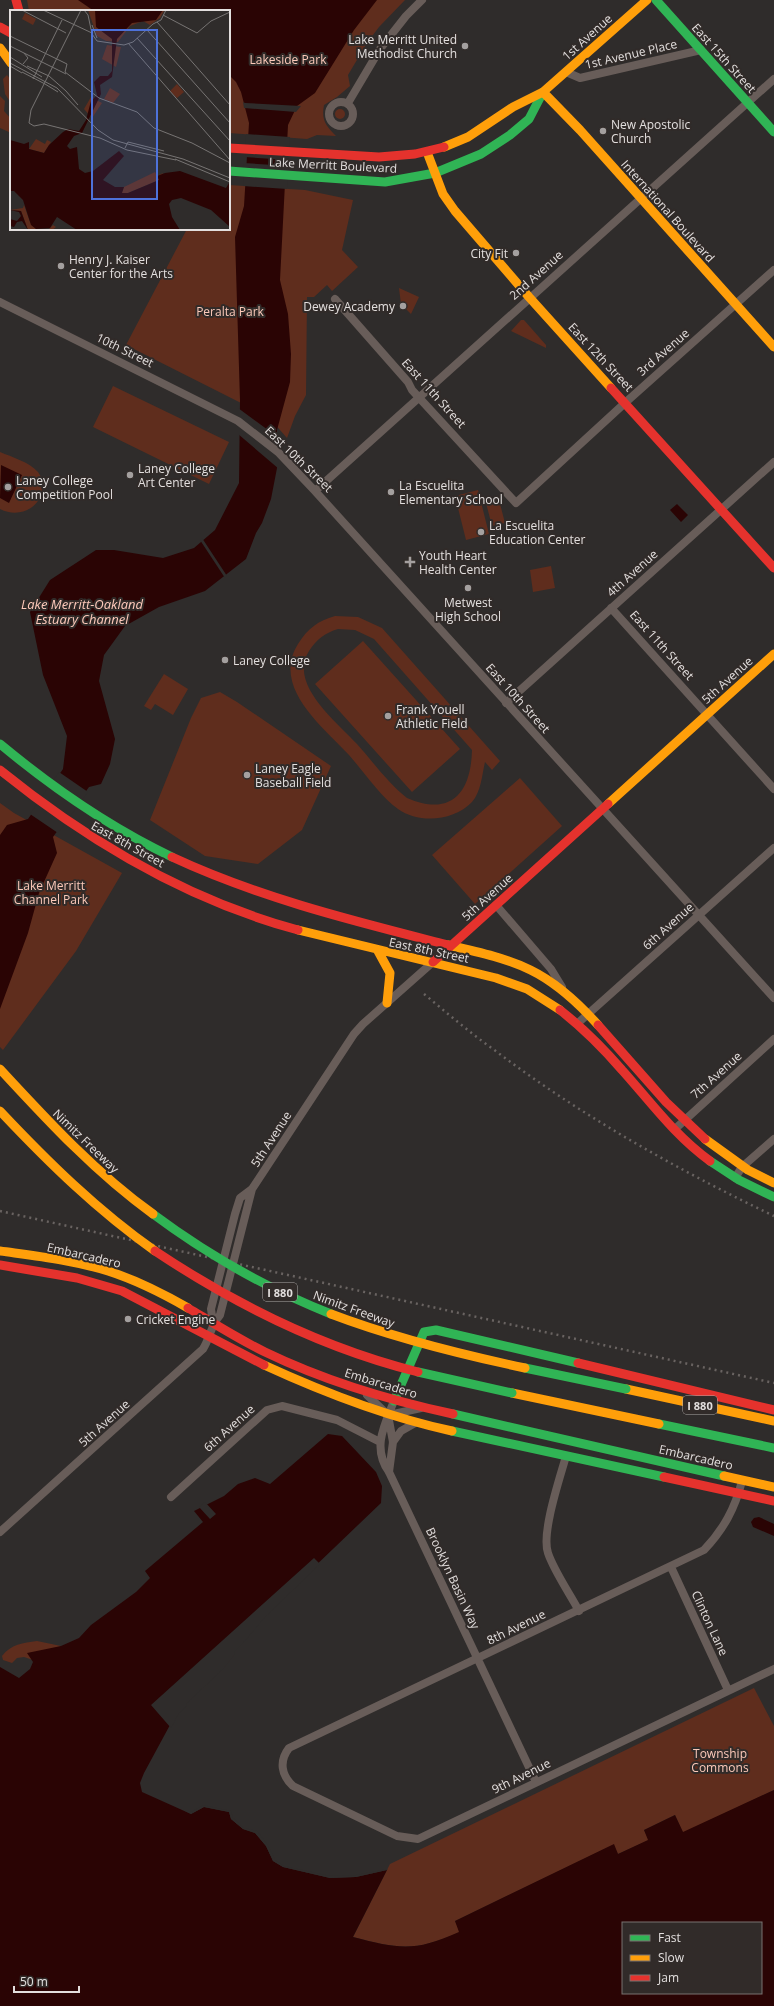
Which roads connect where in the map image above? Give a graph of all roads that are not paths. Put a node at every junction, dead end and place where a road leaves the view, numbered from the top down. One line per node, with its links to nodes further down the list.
1 (16, 0): 5 (main road)
2 (422, 0): 14 (street)
3 (647, 0): 11 (main road, 1st Avenue)
4 (656, 0): 9 (main road, East 15th Street)
5 (19, 10)
6 (0, 27): 7 (main road)
7 (10, 32)
8 (0, 48): 10 (main road)
9 (701, 50): 11 (street, 1st Avenue Place); 15 (main road, East 15th Street)
10 (10, 62)
11 (566, 72): 13 (main road, 1st Avenue)
12 (774, 79): 15 (street, 2nd Avenue)
13 (544, 92): 18 (main road, 1st Avenue); 20 (main road, 1st Avenue); 21 (main road, International Boulevard)
14 (348, 102)
15 (748, 102): 16 (main road, East 15th Street); 21 (street, 2nd Avenue)
16 (774, 132)
17 (230, 148): 18 (main road, Lake Merritt Boulevard)
18 (427, 152): 20 (main road, East 12th Street)
19 (230, 171): 20 (main road, Lake Merritt Boulevard)
20 (434, 175): 23 (main road, East 12th Street)
21 (640, 198): 23 (street, 2nd Avenue); 26 (main road, International Boulevard)
22 (774, 270): 26 (street, 3rd Avenue)
23 (529, 297): 28 (street, 2nd Avenue); 29 (main road, East 12th Street)
24 (335, 300): 28 (street, East 11th Street)
25 (0, 302): 30 (street, 10th Street)
26 (735, 304): 27 (main road, International Boulevard); 29 (street, 3rd Avenue)
27 (774, 347)
28 (420, 396): 32 (street, 2nd Avenue); 33 (street, East 11th Street)
29 (626, 402): 33 (street, 3rd Avenue); 34 (main road, East 12th Street)
30 (238, 421): 32 (street, East 10th Street)
31 (774, 462): 34 (street, 4th Avenue)
32 (315, 491): 38 (street, East 10th Street)
33 (516, 503)
34 (721, 509): 35 (main road, East 12th Street); 36 (street, 4th Avenue)
35 (774, 568)
36 (611, 608): 38 (street, 4th Avenue); 39 (street, East 11th Street)
37 (774, 654): 39 (main road, 5th Avenue)
38 (506, 702): 43 (street, East 10th Street)
39 (707, 714): 42 (street, East 11th Street); 43 (main road, 5th Avenue)
40 (0, 744): 47 (main road, East 8th Street)
41 (0, 770): 48 (main road, East 8th Street)
42 (774, 789)
43 (602, 810): 45 (main road, 5th Avenue); 46 (street, East 10th Street)
44 (774, 848): 46 (street, 6th Avenue)
45 (496, 905): 47 (main road, 5th Avenue); 50 (street, East 8th Street)
46 (699, 915): 51 (street, East 10th Street); 53 (street, 6th Avenue)
47 (452, 945): 49 (main road, 5th Avenue); 50 (main road, East 8th Street)
48 (378, 951): 49 (main road, East 8th Street); 52 (main road)
49 (433, 962): 52 (street, 5th Avenue); 54 (main road, East 8th Street)
50 (563, 990): 53 (main road, East 8th Street)
51 (774, 998)
52 (387, 1003): 67 (street, 5th Avenue)
53 (588, 1014): 54 (street, 6th Avenue); 58 (main road, East 8th Street)
54 (578, 1023): 59 (main road, East 8th Street)
55 (774, 1039): 58 (street, 7th Avenue)
56 (0, 1069): 74 (main road, Nimitz Freeway / I 880, bridge)
57 (0, 1111): 78 (main road, I 880, bridge)
58 (683, 1121): 59 (street, 7th Avenue); 61 (main road, East 8th Street)
59 (675, 1129): 62 (main road, East 8th Street)
60 (774, 1139): 61 (street)
61 (742, 1167): 62 (street); 63 (main road, East 8th Street)
62 (735, 1178): 64 (main road, East 8th Street)
63 (774, 1183)
64 (774, 1197)
65 (0, 1251): 67 (main road, Embarcadero)
66 (0, 1265): 68 (main road, Embarcadero)
67 (213, 1323): 68 (street, 5th Avenue); 69 (main road, Embarcadero)
68 (209, 1338): 73 (main road, Embarcadero); 86 (street, 5th Avenue)
69 (363, 1391): 70 (main road, Embarcadero); 73 (street)
70 (394, 1401): 71 (main road, Embarcadero); 72 (main road); 73 (street, Brooklyn Basin Way)
71 (423, 1408): 73 (street); 81 (main road, Embarcadero)
72 (774, 1410)
73 (388, 1415): 75 (main road, Embarcadero); 76 (street, Brooklyn Basin Way); 77 (street)
74 (774, 1421)
75 (415, 1423): 77 (street); 79 (main road, Embarcadero)
76 (380, 1442): 80 (street, Brooklyn Basin Way); 84 (street, 6th Avenue)
77 (393, 1442): 80 (street)
78 (774, 1448)
79 (566, 1456): 83 (main road, Embarcadero); 88 (street)
80 (389, 1472): 89 (street, Brooklyn Basin Way)
81 (742, 1481): 82 (main road, Embarcadero); 83 (street, 8th Avenue)
82 (774, 1487)
83 (739, 1494): 85 (main road, Embarcadero); 87 (street, 8th Avenue)
84 (171, 1497)
85 (774, 1502)
86 (0, 1532)
87 (671, 1566): 88 (street, 8th Avenue); 91 (street, Clinton Lane)
88 (579, 1611): 89 (street, 8th Avenue)
89 (478, 1659): 92 (street, 8th Avenue); 93 (street, Brooklyn Basin Way)
90 (774, 1669): 91 (street, 9th Avenue)
91 (728, 1690): 93 (street, 9th Avenue)
92 (283, 1772): 93 (street, 9th Avenue)
93 (536, 1782)

